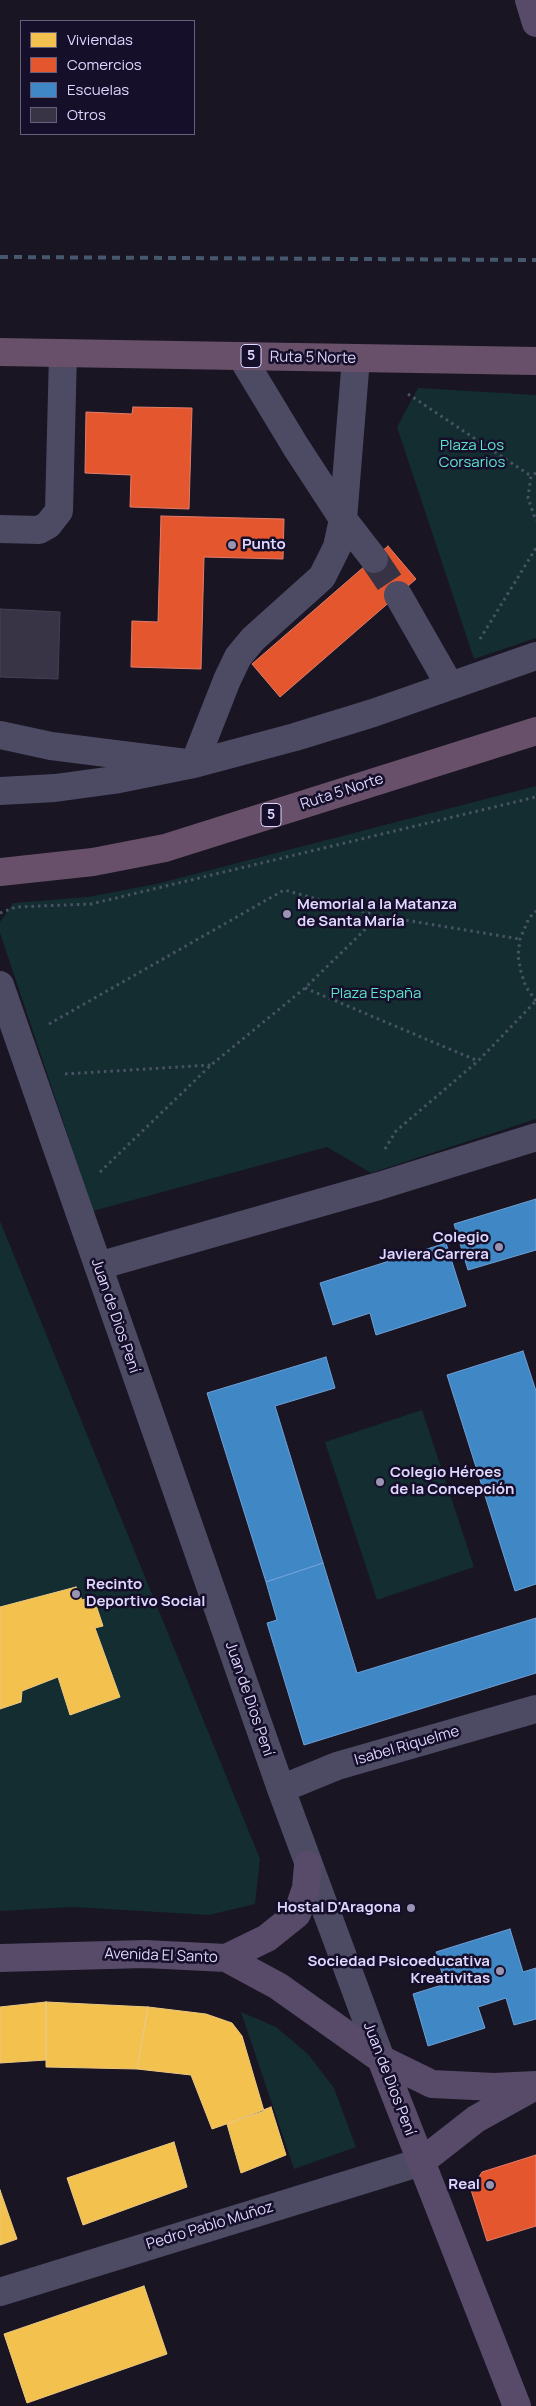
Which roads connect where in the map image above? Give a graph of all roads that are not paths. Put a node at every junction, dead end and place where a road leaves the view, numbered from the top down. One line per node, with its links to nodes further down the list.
1 (529, 0): 2 (main road)
2 (536, 23)
3 (0, 352): 4 (highway, Ruta 5 Norte / 5)
4 (63, 353): 5 (highway, Ruta 5 Norte / 5); 9 (street)
5 (241, 356): 6 (highway, Ruta 5 Norte / 5); 8 (street)
6 (356, 358): 7 (highway, Ruta 5 Norte / 5); 8 (street)
7 (536, 361)
8 (343, 519): 10 (street); 16 (street)
9 (0, 529)
10 (374, 559)
11 (398, 595): 13 (street)
12 (536, 656): 13 (street)
13 (450, 686): 16 (street)
14 (536, 731): 18 (highway, Ruta 5 Norte / 5)
15 (0, 734): 16 (street)
16 (194, 764): 17 (street)
17 (0, 791)
18 (0, 872)
19 (0, 986): 21 (street, Juan de Dios Pení)
20 (536, 1137): 21 (street)
21 (98, 1266): 23 (street, Juan de Dios Pení)
22 (536, 1709): 23 (street, Isabel Riquelme)
23 (281, 1789): 24 (street, Juan de Dios Pení)
24 (308, 1865): 26 (main road); 27 (street, Juan de Dios Pení)
25 (0, 1958): 26 (main road, Avenida El Santo)
26 (226, 1958): 27 (main road, Avenida El Santo)
27 (381, 2060): 28 (main road); 29 (main road, Juan de Dios Pení)
28 (536, 2086): 29 (main road)
29 (421, 2162): 30 (street, Pedro Pablo Muñoz); 31 (main road, Juan de Dios Pení)
30 (0, 2292)
31 (517, 2406)

